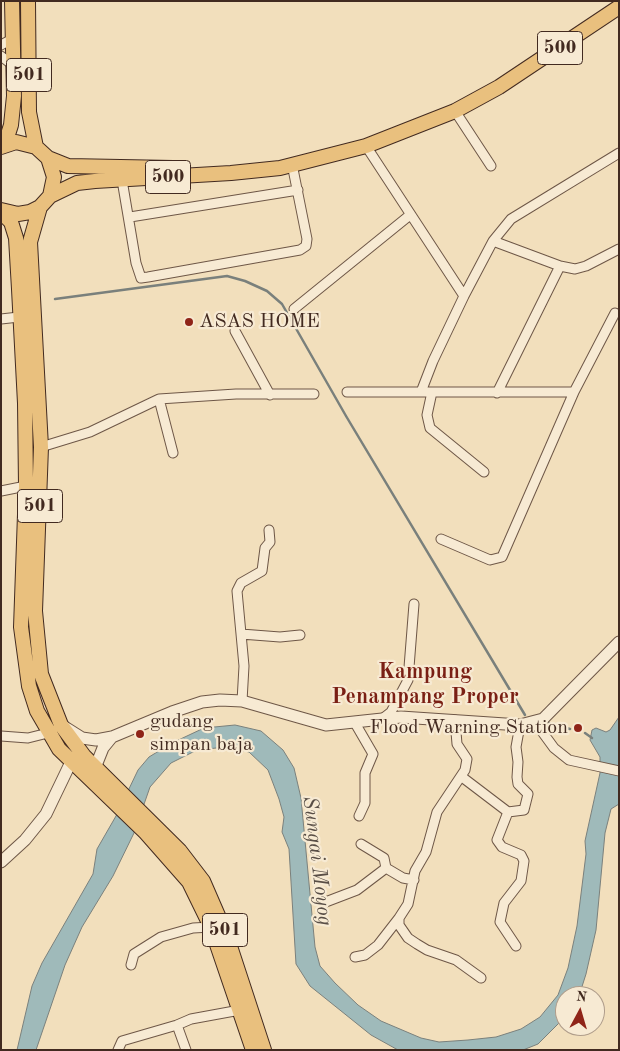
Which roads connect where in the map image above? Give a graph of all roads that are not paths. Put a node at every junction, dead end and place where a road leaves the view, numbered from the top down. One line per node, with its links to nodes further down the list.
1 (12, 1): 4 (main road, 501)
2 (28, 1): 11 (main road, 501)
3 (619, 7): 8 (main road, 500)
4 (14, 38): 5 (street); 7 (main road, 501)
5 (1, 45)
6 (1, 56): 7 (street)
7 (14, 66): 9 (main road, 501)
8 (455, 111): 10 (main road, 500); 15 (street)
9 (3, 146): 11 (main road)
10 (366, 146): 14 (main road, 500); 22 (street)
11 (36, 147): 13 (main road, 500)
12 (619, 152): 25 (street)
13 (48, 158): 14 (main road, 500); 19 (main road)
14 (290, 164): 17 (main road, 500); 18 (street)
15 (491, 166)
16 (108, 180): 17 (main road, 500); 19 (main road, 500); 29 (main road)
17 (122, 180): 23 (street)
18 (298, 190): 23 (street); 23 (street)
19 (50, 196): 20 (main road, 500)
20 (40, 207): 21 (main road); 29 (main road, 501)
21 (1, 211): 28 (main road, 501)
22 (410, 215): 30 (street); 31 (street)
23 (130, 218)
24 (1, 223): 28 (main road)
25 (493, 241): 27 (street); 30 (street)
26 (619, 249): 27 (street)
27 (560, 266): 40 (street)
28 (17, 267): 33 (main road, 501)
29 (32, 277): 44 (main road, 501)
30 (464, 296): 37 (street)
31 (294, 309)
32 (615, 313): 39 (street)
33 (19, 317): 34 (street); 47 (main road, 501)
34 (1, 319)
35 (235, 331): 42 (street)
36 (348, 392): 37 (street)
37 (421, 392): 38 (street)
38 (432, 392): 40 (street); 46 (street)
39 (574, 392): 40 (street); 50 (street)
40 (498, 393)
41 (314, 394): 42 (street)
42 (270, 395): 43 (street)
43 (159, 399): 44 (street); 45 (street)
44 (41, 447): 60 (main road, 501)
45 (173, 453)
46 (484, 472)
47 (26, 486): 48 (street); 62 (main road, 501)
48 (1, 491)
49 (269, 530): 52 (street)
50 (441, 539)
51 (414, 604): 56 (street)
52 (241, 634): 53 (street); 55 (street)
53 (300, 635)
54 (619, 642): 58 (street)
55 (242, 701): 59 (street); 64 (street)
56 (382, 719): 57 (street); 59 (street)
57 (455, 720): 61 (street); 68 (street)
58 (535, 722): 61 (street); 67 (street)
59 (355, 723): 70 (street)
60 (61, 725): 64 (street); 66 (main road, 501)
61 (520, 725): 69 (street)
62 (48, 733): 63 (street); 65 (main road, 501)
63 (1, 736)
64 (112, 737): 66 (street)
65 (71, 762): 71 (main road, 501); 73 (street)
66 (95, 768): 71 (main road, 501)
67 (619, 771)
68 (462, 777): 69 (street); 75 (street)
69 (508, 812): 79 (street)
70 (359, 816)
71 (150, 829): 78 (main road, 501); 88 (main road, 501)
72 (362, 844): 74 (street)
73 (2, 860)
74 (386, 868): 75 (street); 76 (street)
75 (414, 880): 77 (street)
76 (323, 903)
77 (399, 918): 80 (street); 82 (street)
78 (211, 926): 81 (street); 83 (main road, 501)
79 (516, 946)
80 (355, 957)
81 (131, 965)
82 (481, 978)
83 (240, 1010): 84 (street); 87 (main road, 501)
84 (177, 1025): 85 (street); 86 (street)
85 (118, 1050)
86 (186, 1050)
87 (253, 1050)
88 (264, 1050)

